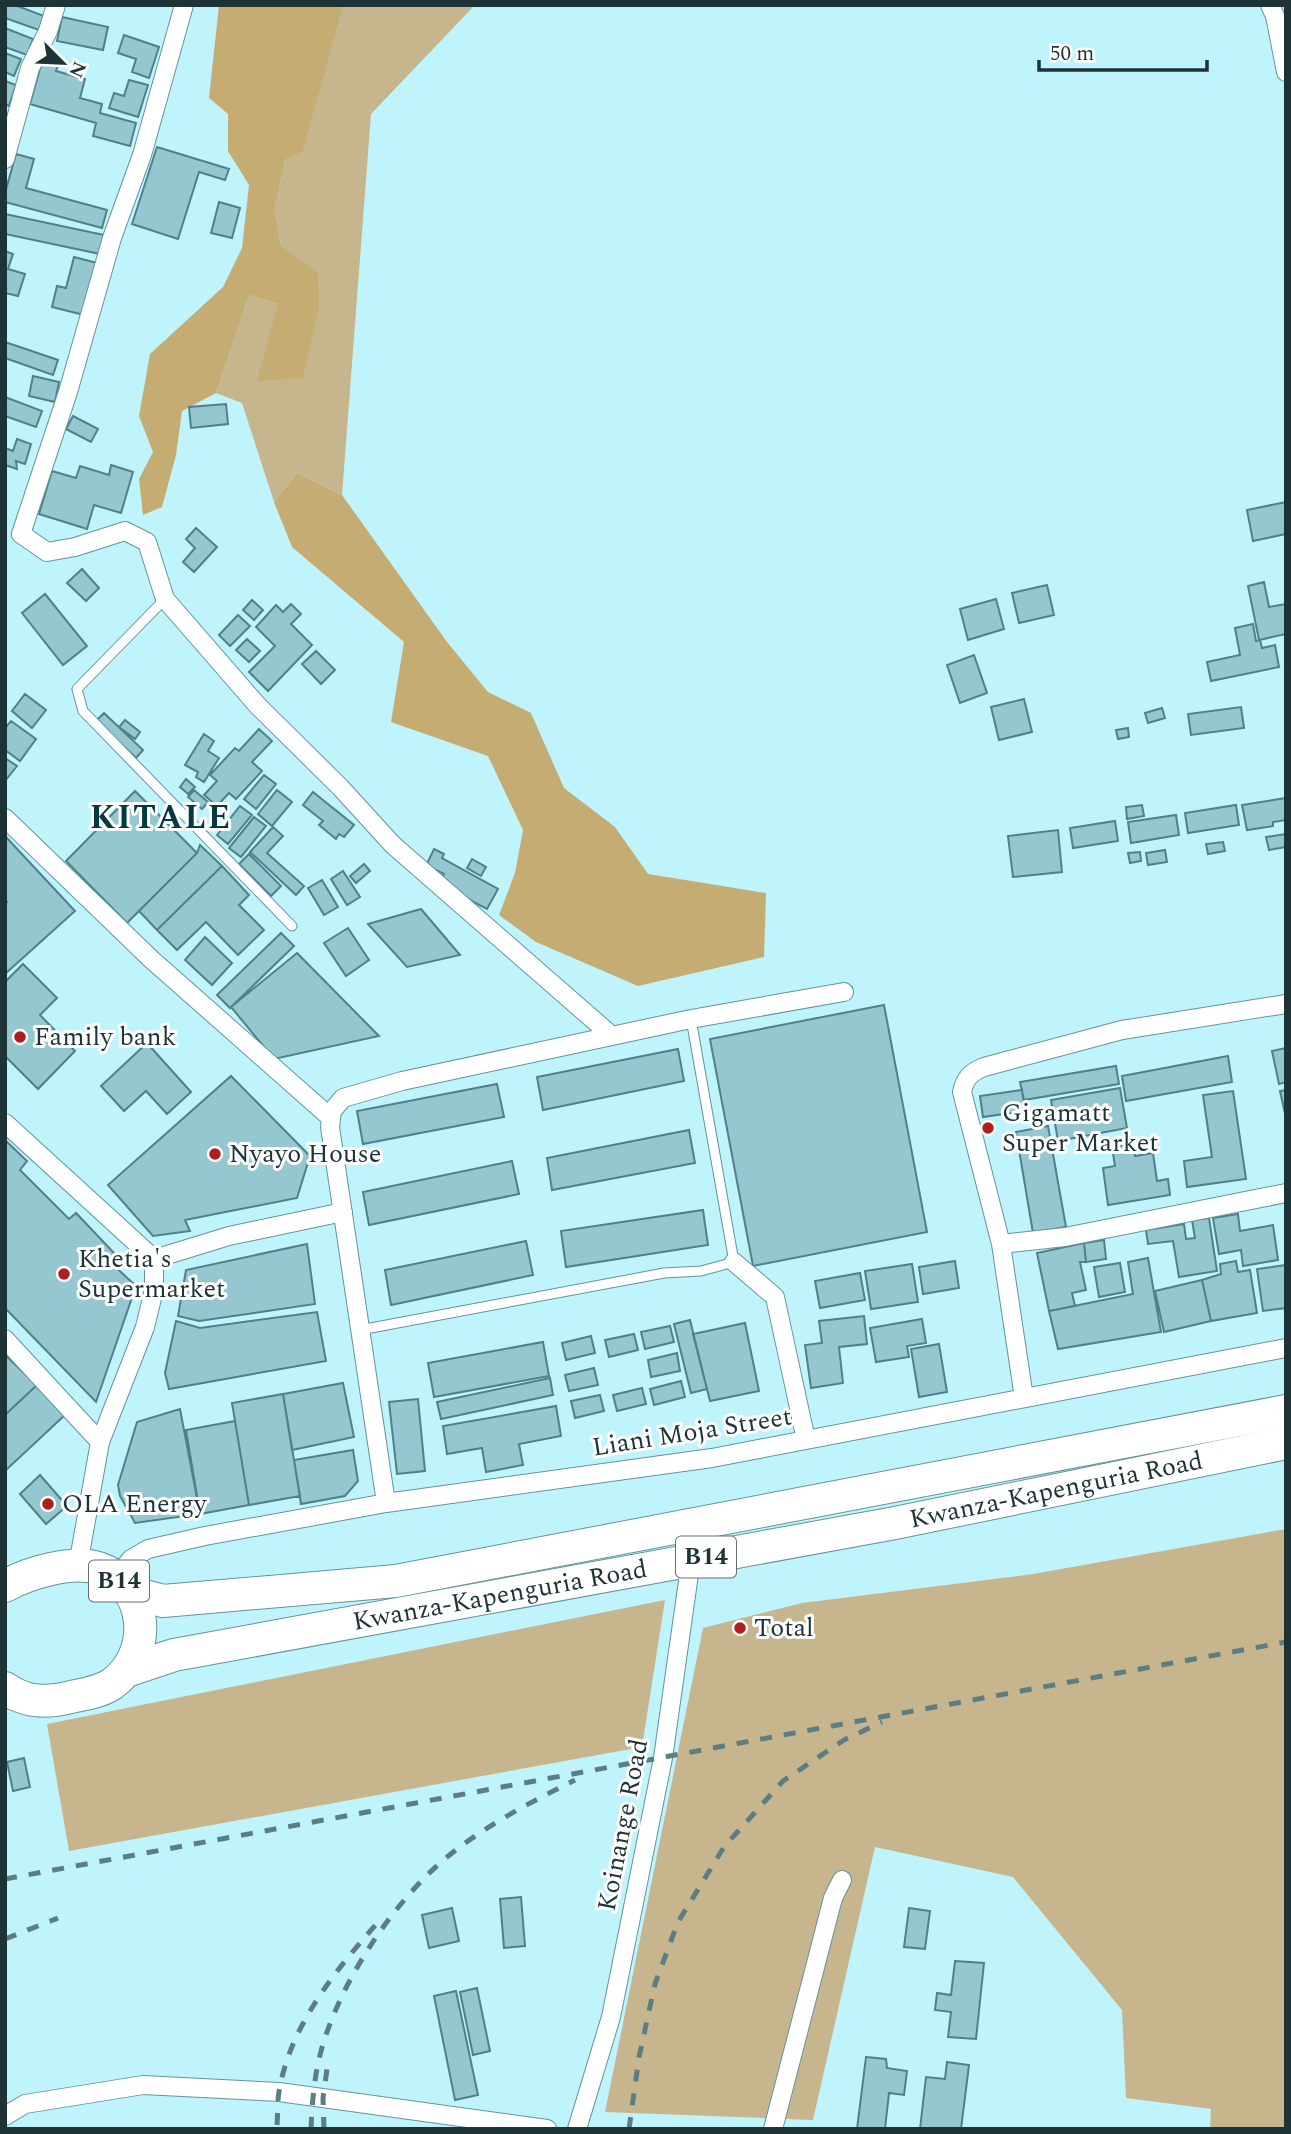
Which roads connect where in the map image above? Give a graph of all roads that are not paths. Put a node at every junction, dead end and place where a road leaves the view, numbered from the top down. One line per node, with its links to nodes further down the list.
1 (56, 5): 5 (street)
2 (184, 5): 6 (street)
3 (1270, 5): 4 (street)
4 (1286, 72)
5 (5, 159)
6 (165, 599): 8 (lane); 12 (street)
7 (5, 818): 13 (street)
8 (292, 926)
9 (844, 992): 11 (street)
10 (1286, 1004): 17 (street)
11 (691, 1019): 12 (street); 19 (lane)
12 (612, 1036): 13 (street)
13 (331, 1118): 16 (street)
14 (5, 1123): 18 (street)
15 (1286, 1193): 17 (street)
16 (343, 1212): 18 (street); 20 (street)
17 (1001, 1244): 23 (street)
18 (154, 1259): 26 (street)
19 (734, 1262): 20 (lane); 25 (street)
20 (360, 1330): 28 (street)
21 (5, 1339): 26 (street)
22 (1286, 1349): 23 (street, Liani Moja Street)
23 (1024, 1398): 25 (street, Liani Moja Street)
24 (1286, 1411): 29 (highway, Kwanza-Kapenguria Road / B14)
25 (806, 1440): 28 (street, Liani Moja Street)
26 (100, 1442): 31 (street)
27 (1286, 1443): 30 (highway, Kwanza-Kapenguria Road / B14)
28 (386, 1503): 33 (street, Liani Moja Street)
29 (688, 1526): 30 (street, Koinange Road); 33 (highway, Kwanza-Kapenguria Road / B14)
30 (691, 1560): 34 (highway, Kwanza-Kapenguria Road / B14); 39 (street, Koinange Road)
31 (78, 1565): 32 (highway, B14); 33 (highway, B14)
32 (5, 1585)
33 (123, 1585): 34 (highway, B14)
34 (126, 1671): 35 (highway, B14)
35 (8, 1691)
36 (842, 1880): 40 (street)
37 (5, 2116): 38 (street)
38 (547, 2129)
39 (577, 2129)
40 (773, 2129)

